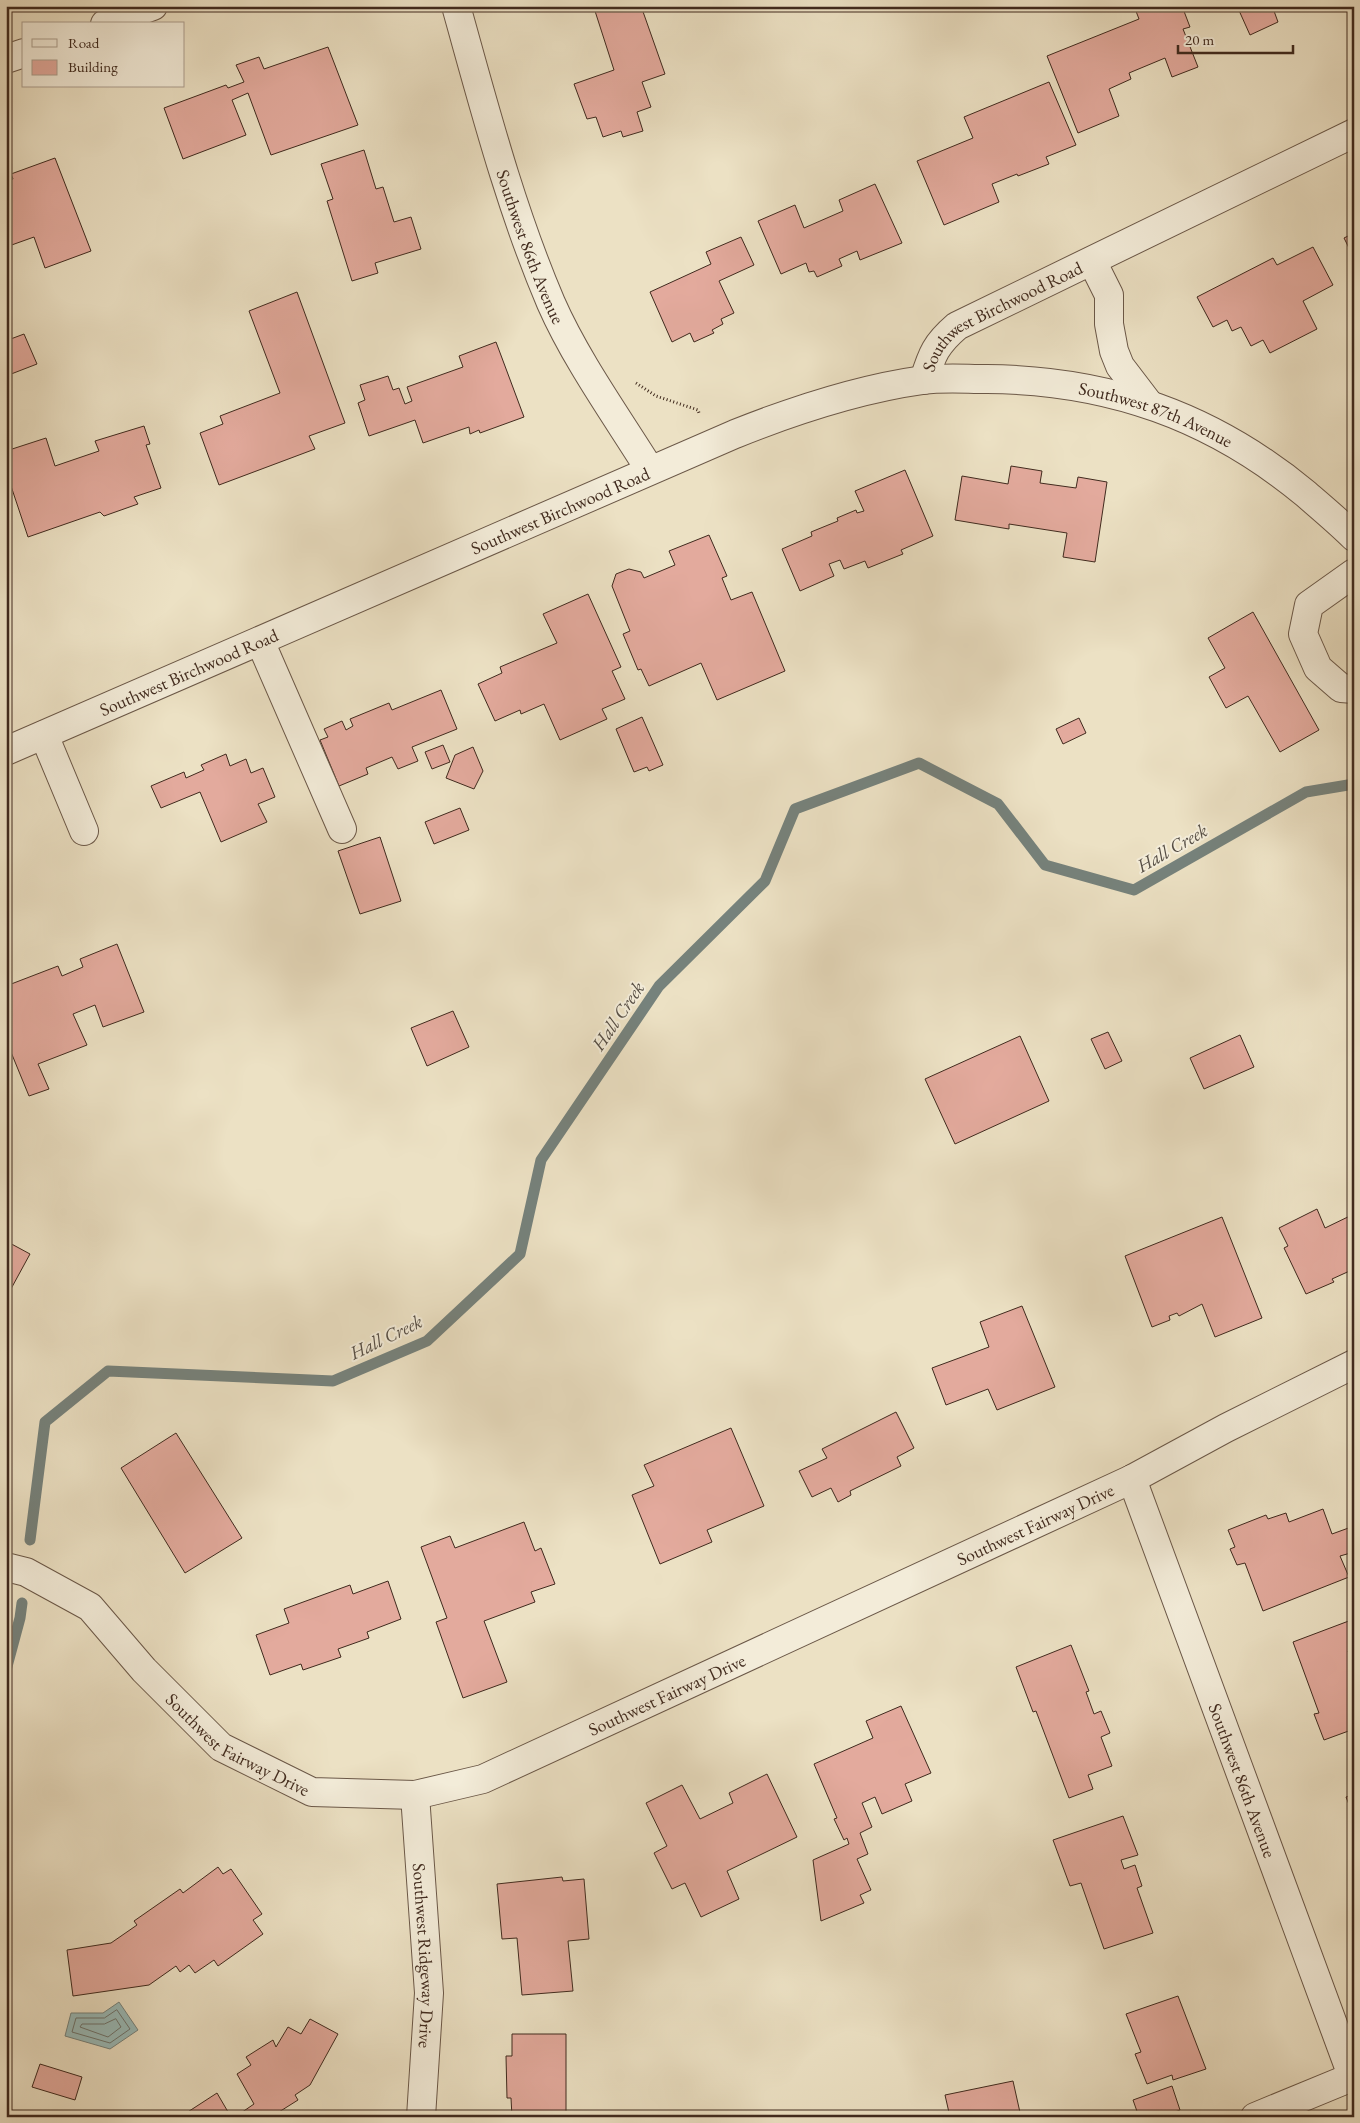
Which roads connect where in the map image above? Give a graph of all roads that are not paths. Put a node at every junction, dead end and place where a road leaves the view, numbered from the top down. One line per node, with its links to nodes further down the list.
1 (153, 6): 3 (street)
2 (456, 6): 10 (street, Southwest 86th Avenue)
3 (110, 22)
4 (22, 54): 5 (street)
5 (6, 60)
6 (1354, 134): 7 (street, Southwest Birchwood Road)
7 (1092, 261): 8 (street, Southwest Birchwood Road); 9 (street, Southwest Birchwood Road)
8 (924, 380): 9 (street, Southwest 87th Avenue); 10 (street, Southwest Birchwood Road)
9 (1149, 404): 11 (street, Southwest 87th Avenue)
10 (650, 470): 13 (street, Southwest Birchwood Road)
11 (1354, 537)
12 (1354, 573): 14 (street)
13 (260, 641): 15 (street, Southwest Birchwood Road); 17 (street)
14 (1354, 689)
15 (44, 734): 16 (street, Southwest Birchwood Road); 18 (street)
16 (6, 751)
17 (342, 829)
18 (84, 831)
19 (1354, 1364): 20 (street, Southwest Fairway Drive)
20 (1132, 1479): 22 (street, Southwest Fairway Drive); 23 (street, Southwest 86th Avenue)
21 (6, 1567): 22 (street, Southwest Fairway Drive)
22 (415, 1795): 24 (street, Southwest Ridgeway Drive)
23 (1353, 2079): 25 (street)
24 (421, 2117)
25 (1255, 2117)

